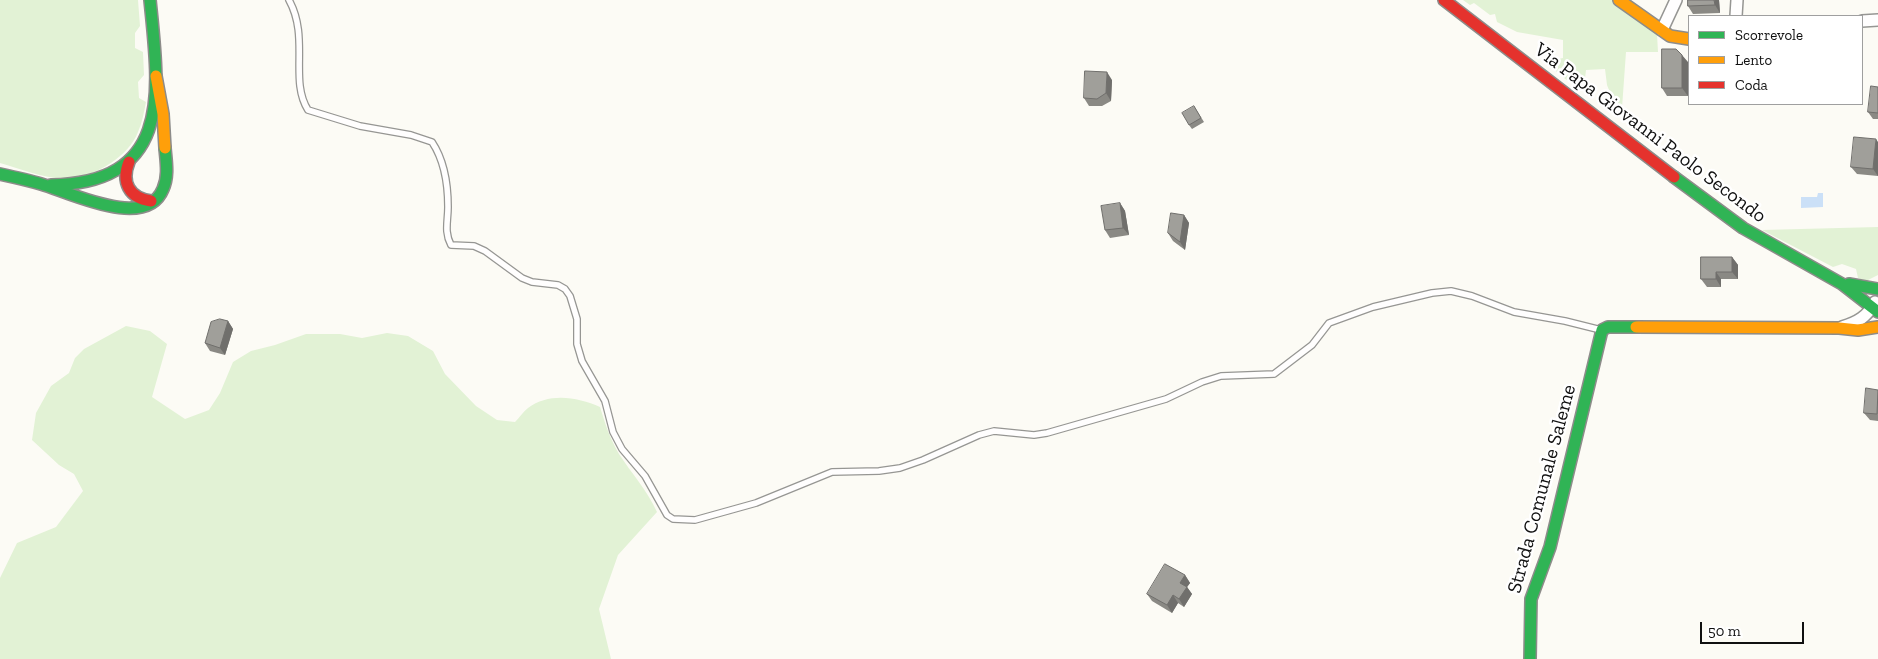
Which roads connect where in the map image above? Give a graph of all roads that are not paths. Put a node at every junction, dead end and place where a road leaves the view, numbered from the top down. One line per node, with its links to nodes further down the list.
1 (150, 0): 12 (main road)
2 (288, 0): 21 (lane)
3 (1444, 0): 17 (main road, Via Papa Giovanni Paolo Secondo)
4 (1619, 0): 10 (main road)
5 (1676, 0): 10 (street)
6 (1737, 0): 7 (street)
7 (1736, 15)
8 (1878, 20): 9 (street)
9 (1863, 21)
10 (1662, 30): 11 (main road)
11 (1688, 39)
12 (156, 76): 13 (main road); 16 (main road)
13 (129, 162): 15 (main road); 16 (main road)
14 (0, 174): 15 (main road)
15 (42, 184): 16 (main road)
16 (151, 201)
17 (1843, 282): 18 (main road); 18 (main road)
18 (1877, 303): 20 (street)
19 (1878, 327): 20 (main road)
20 (1838, 328): 21 (main road)
21 (1602, 330): 22 (main road, Strada Comunale Saleme)
22 (1530, 659)

